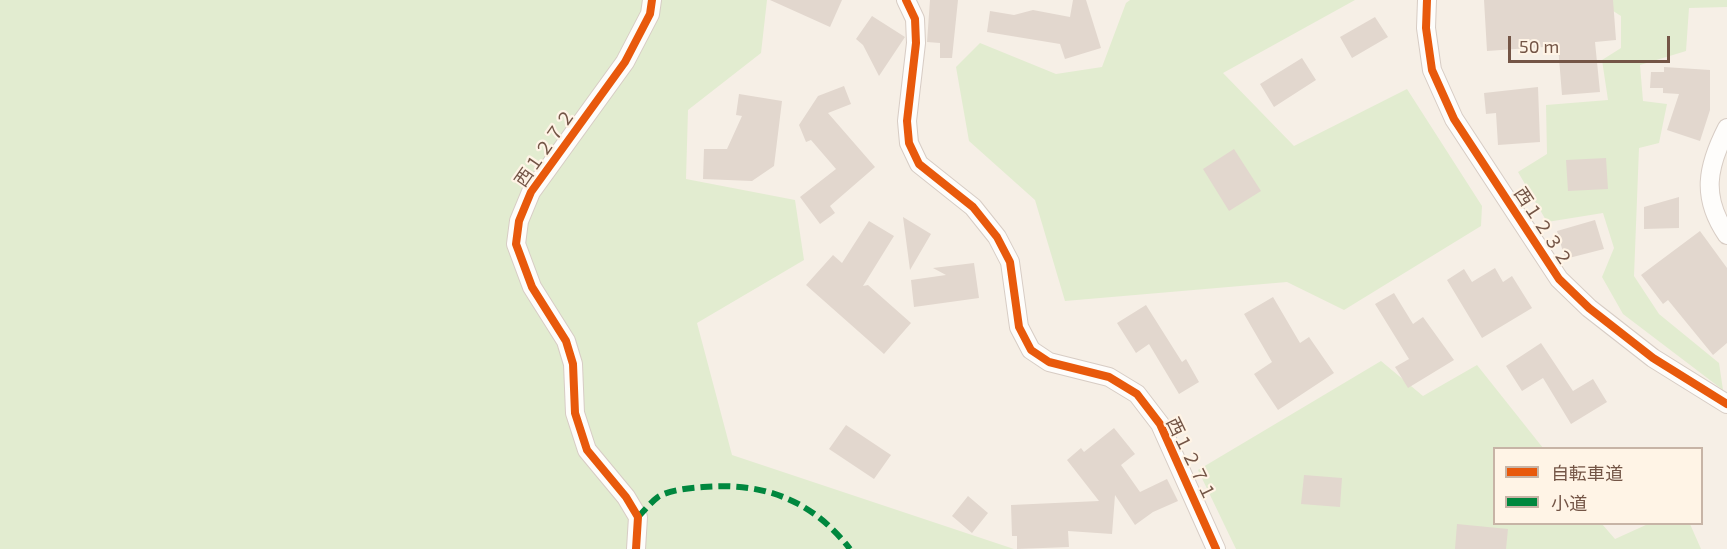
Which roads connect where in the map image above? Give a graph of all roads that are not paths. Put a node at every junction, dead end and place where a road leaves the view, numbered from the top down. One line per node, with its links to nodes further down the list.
1 (652, 0): 7 (street, 西１２７２)
2 (906, 0): 8 (street, 西１２７１)
3 (1427, 0): 6 (street, 西１２３２)
4 (1727, 128): 5 (street)
5 (1727, 235)
6 (1727, 404)
7 (636, 549)
8 (1216, 549)

